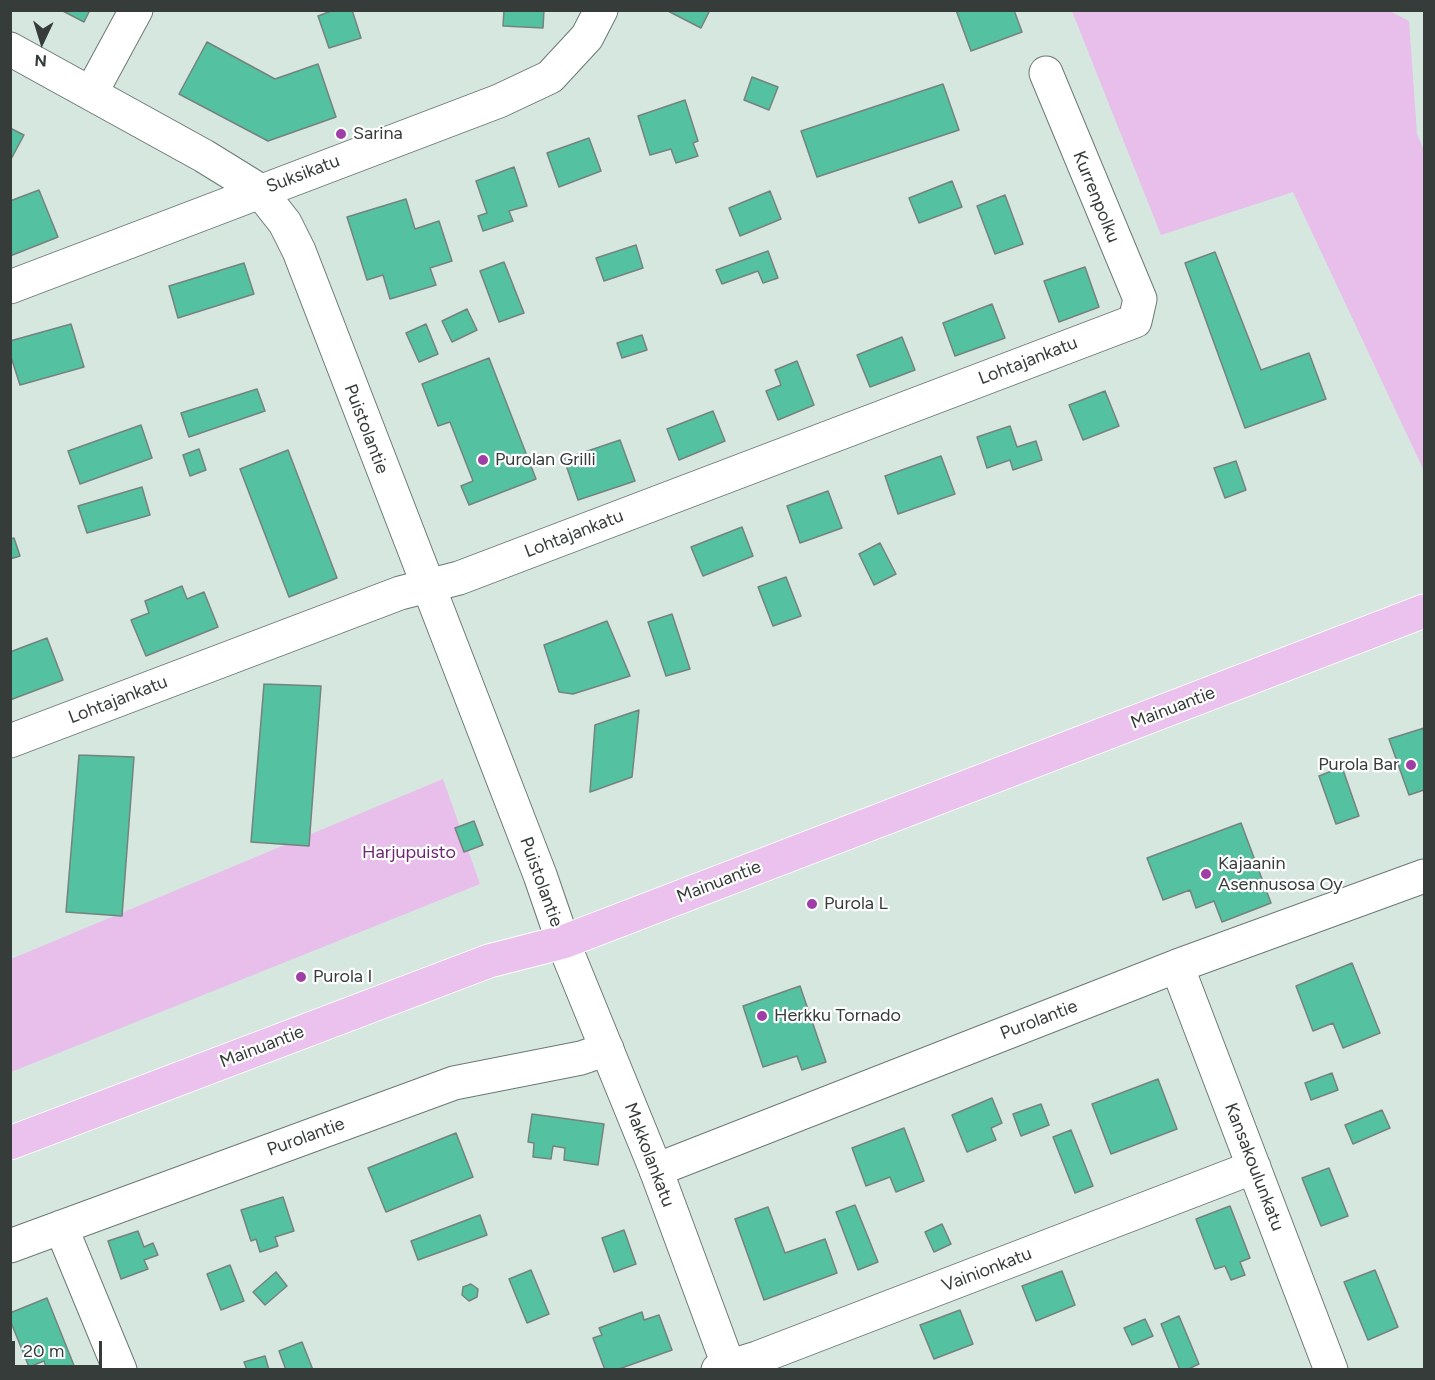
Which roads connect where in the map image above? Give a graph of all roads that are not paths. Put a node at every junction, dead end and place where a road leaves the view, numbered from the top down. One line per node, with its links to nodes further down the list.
1 (136, 10): 5 (street)
2 (602, 10): 6 (street, Suksikatu)
3 (10, 49): 5 (street, Puistolantie)
4 (1046, 73): 8 (street, Kurrenpolku)
5 (91, 93): 6 (street, Puistolantie)
6 (259, 190): 7 (street, Suksikatu); 9 (street, Puistolantie)
7 (10, 287)
8 (1135, 321): 9 (street, Lohtajankatu)
9 (427, 586): 11 (street, Lohtajankatu); 13 (street, Puistolantie)
10 (1425, 611): 13 (main road, Mainuantie)
11 (10, 741)
12 (1425, 876): 14 (street, Purolantie)
13 (563, 942): 15 (street, Makkolankatu); 16 (main road, Mainuantie)
14 (1177, 966): 17 (street, Kansakoulunkatu); 18 (street, Purolantie)
15 (607, 1049): 18 (street, Makkolankatu); 19 (street, Purolantie)
16 (10, 1143)
17 (1254, 1167): 21 (street, Vainionkatu); 23 (street, Kansakoulunkatu)
18 (656, 1170): 21 (street, Makkolankatu)
19 (61, 1227): 20 (street, Purolantie); 22 (street)
20 (10, 1246)
21 (726, 1368)
22 (120, 1370)
23 (1331, 1370)

